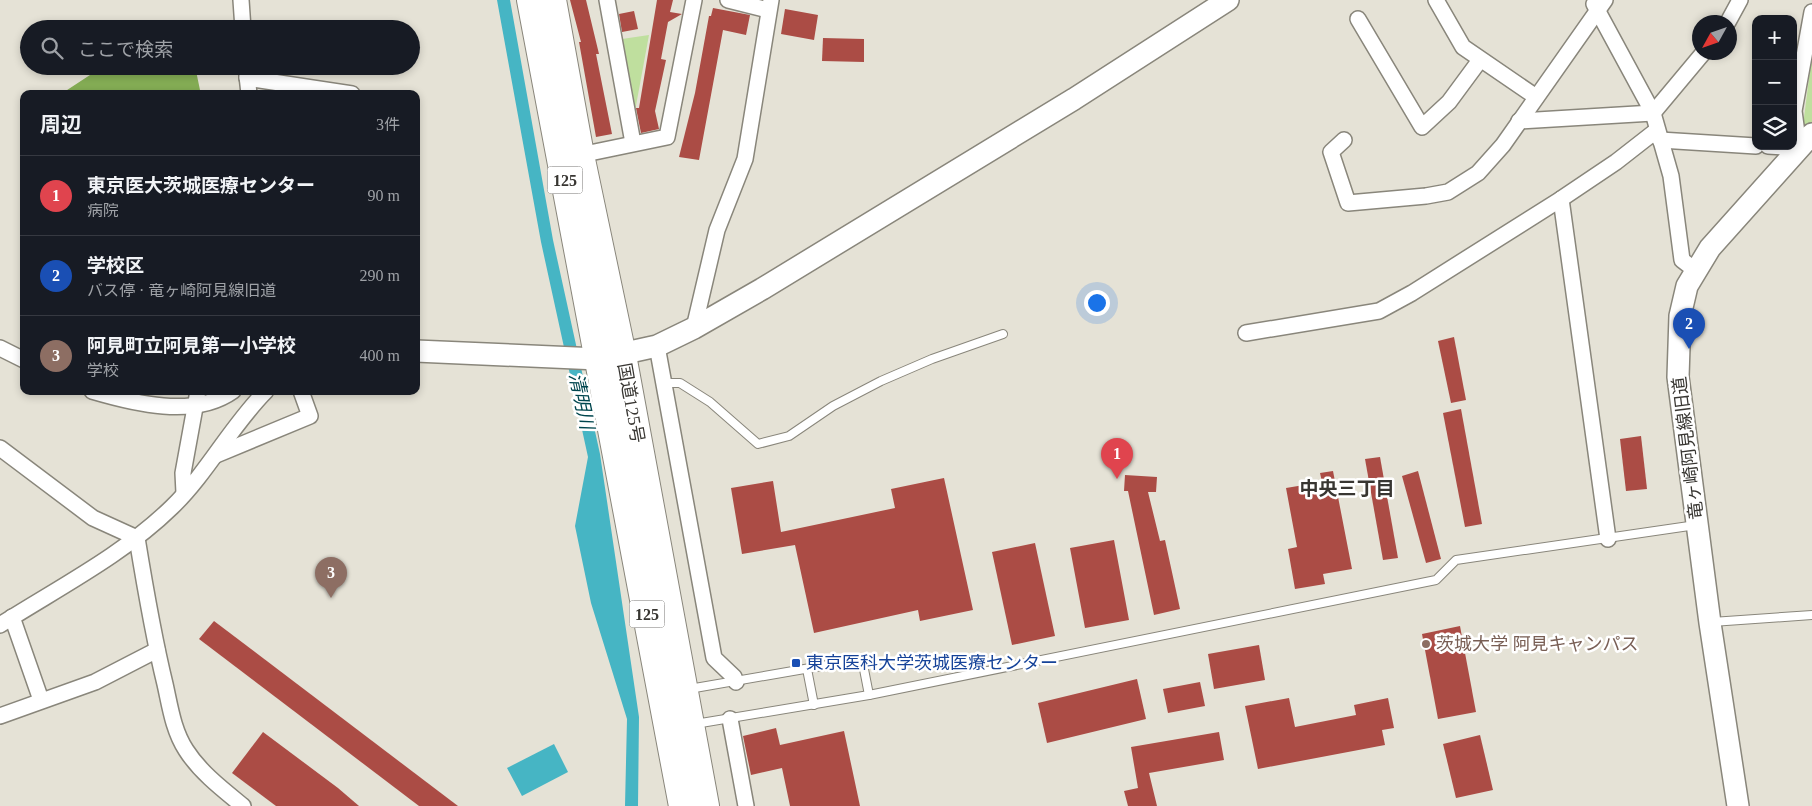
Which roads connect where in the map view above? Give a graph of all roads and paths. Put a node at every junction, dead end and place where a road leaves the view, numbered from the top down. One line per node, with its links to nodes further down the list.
1 (241, 0): 15 (street)
2 (532, 0): 39 (highway, 国道125号 / 125)
3 (552, 0): 30 (highway, 国道125号 / 125)
4 (607, 0): 28 (street)
5 (694, 0): 28 (street)
6 (728, 0): 11 (street)
7 (1228, 0): 33 (street)
8 (1436, 0): 16 (street)
9 (1740, 0): 13 (street)
10 (1598, 4): 22 (street); 23 (street)
11 (770, 5): 33 (street)
12 (1812, 12): 27 (street)
13 (1732, 15)
14 (1358, 19): 16 (street)
15 (242, 20)
16 (1480, 60): 22 (street)
17 (1697, 60): 23 (street)
18 (247, 75): 20 (street)
19 (261, 75): 21 (street)
20 (249, 90)
21 (333, 90)
22 (1536, 97): 24 (street)
23 (1653, 113): 24 (street); 25 (street)
24 (1518, 121): 26 (street)
25 (1659, 135): 29 (street); 31 (street); 32 (street)
26 (1344, 140)
27 (1806, 141): 32 (street, 竜ヶ崎阿見線旧道)
28 (633, 143): 30 (street)
29 (1752, 146)
30 (580, 154): 39 (highway, 国道125号 / 125)
31 (1561, 199): 34 (street); 52 (street)
32 (1695, 270): 50 (street, 竜ヶ崎阿見線旧道)
33 (694, 328): 36 (street)
34 (1246, 333)
35 (1003, 334): 41 (lane)
36 (657, 346): 39 (street); 41 (street)
37 (0, 348): 40 (street)
38 (420, 351): 39 (street)
39 (610, 357): 62 (highway, 国道125号 / 125)
40 (20, 358)
41 (664, 383): 58 (street)
42 (105, 395): 46 (street)
43 (225, 395): 46 (street)
44 (263, 395): 48 (street)
45 (302, 395): 48 (street)
46 (196, 398): 49 (street)
47 (0, 448): 51 (street)
48 (214, 456): 49 (street)
49 (184, 493): 51 (street)
50 (1697, 525): 52 (lane); 55 (street, 竜ヶ崎阿見線旧道)
51 (137, 538): 54 (street); 56 (street)
52 (1608, 539): 59 (lane)
53 (1812, 615): 55 (lane)
54 (6, 621): 60 (street)
55 (1710, 623): 69 (street, 竜ヶ崎阿見線旧道)
56 (156, 650): 60 (street); 65 (street)
57 (807, 669): 58 (lane); 59 (lane); 61 (lane)
58 (736, 682): 62 (lane)
59 (869, 695): 61 (lane)
60 (41, 700): 63 (street)
61 (814, 705): 64 (lane)
62 (678, 707): 64 (lane); 66 (highway, 国道125号 / 125); 67 (highway, 国道125号 / 125)
63 (0, 716)
64 (730, 718): 68 (street)
65 (243, 806)
66 (683, 806)
67 (705, 806)
68 (746, 806)
69 (1738, 806)

